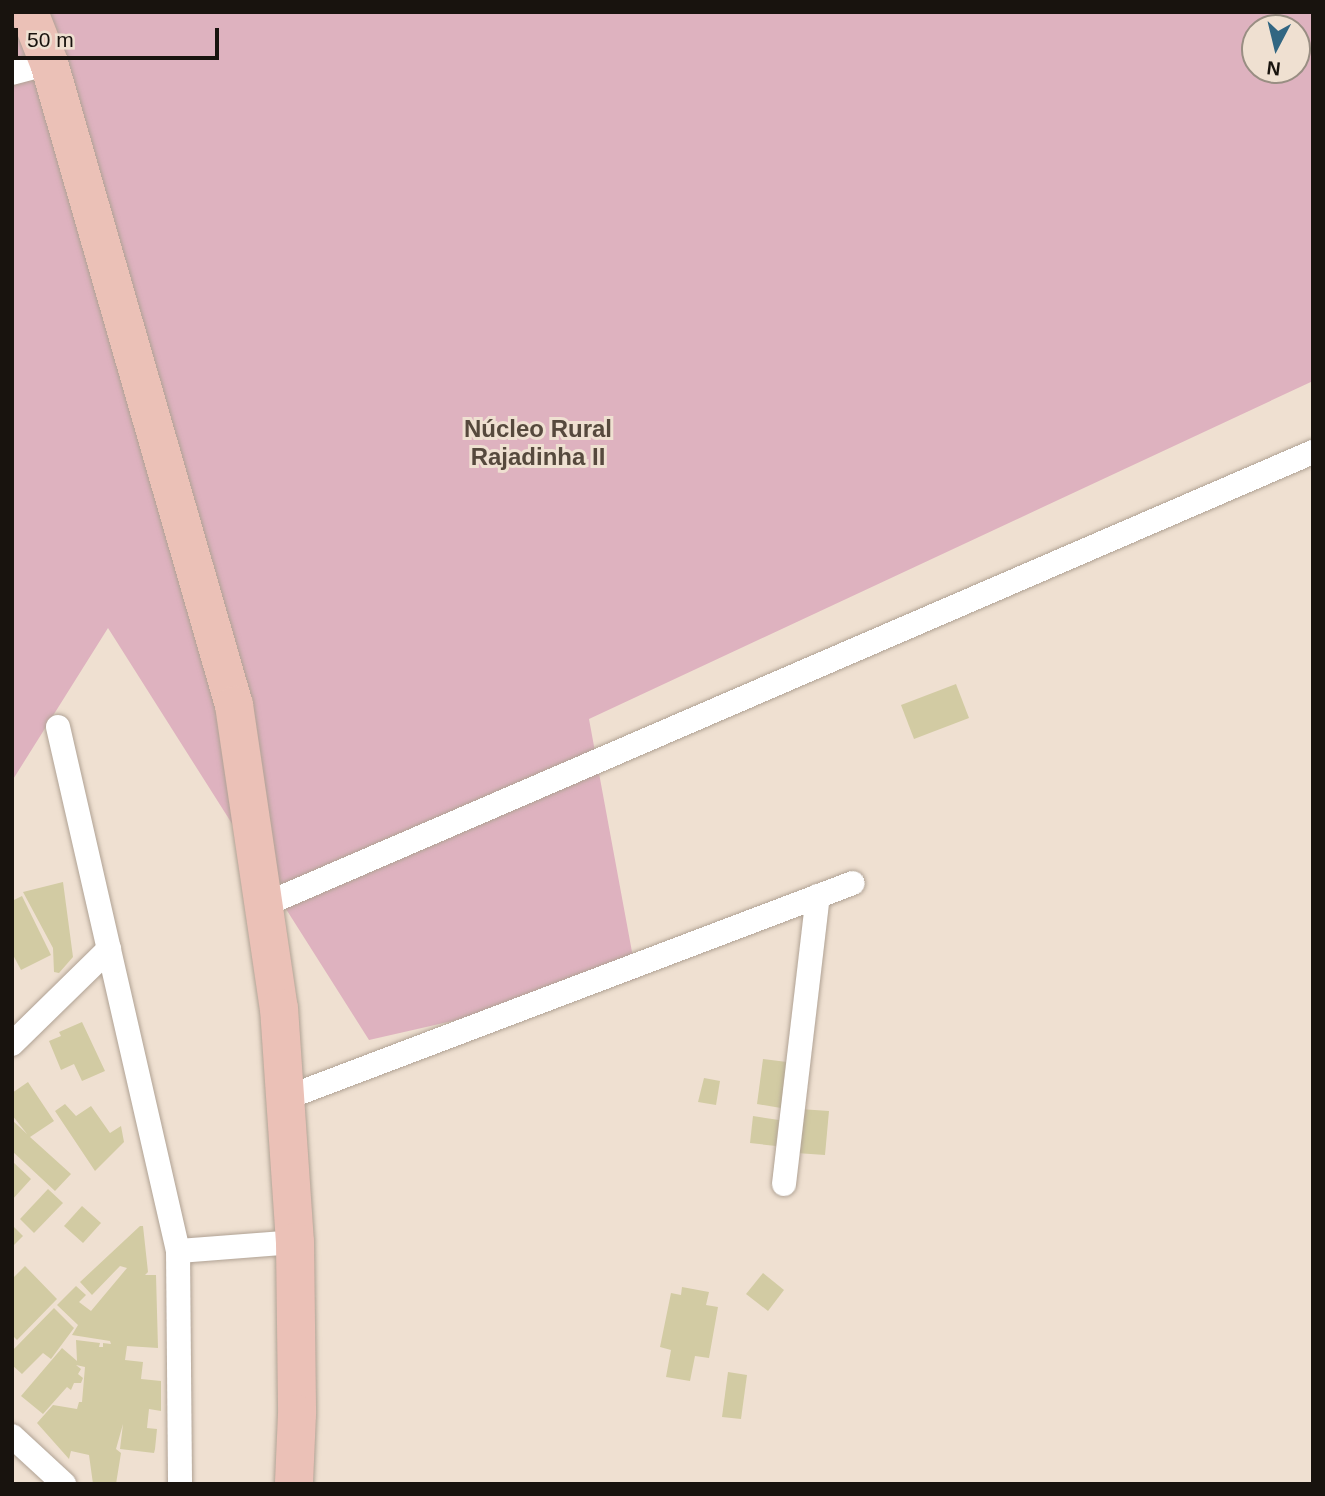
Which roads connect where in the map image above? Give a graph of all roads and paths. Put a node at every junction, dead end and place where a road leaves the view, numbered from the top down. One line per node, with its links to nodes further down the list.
1 (29, 12): 2 (main road)
2 (48, 63): 3 (street); 8 (main road)
3 (12, 73)
4 (1313, 452): 8 (street)
5 (58, 727): 9 (street)
6 (853, 883): 7 (street)
7 (818, 896): 11 (street); 12 (street)
8 (264, 905): 11 (main road)
9 (109, 949): 10 (street); 14 (street)
10 (12, 1044)
11 (286, 1098): 13 (main road)
12 (784, 1184)
13 (295, 1242): 14 (street); 18 (main road)
14 (178, 1251): 17 (street)
15 (12, 1436): 16 (street)
16 (64, 1484)
17 (180, 1484)
18 (294, 1484)

